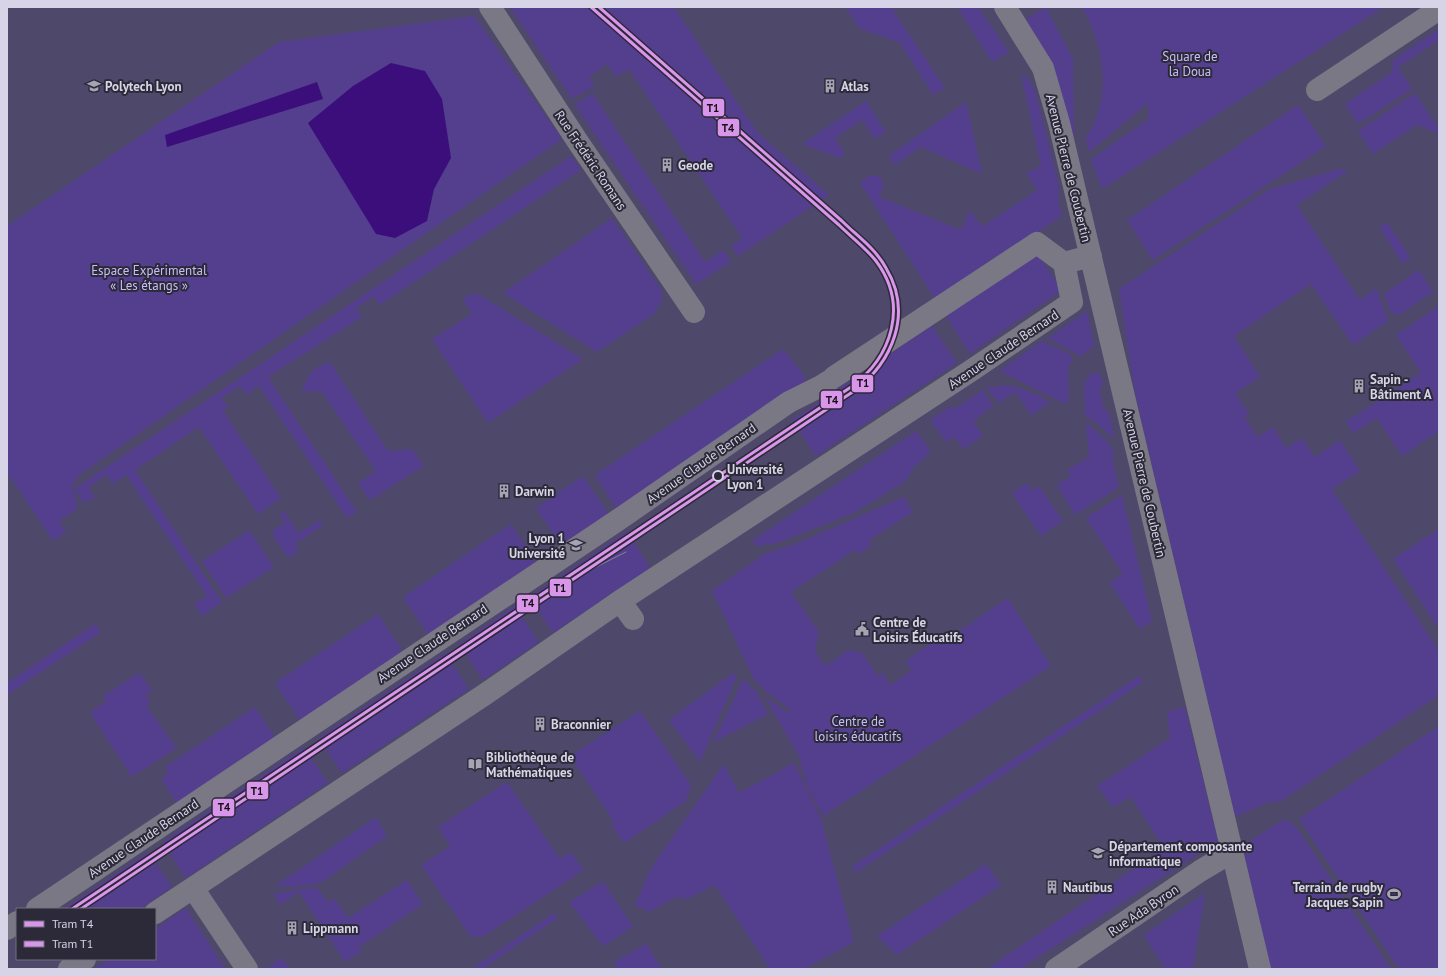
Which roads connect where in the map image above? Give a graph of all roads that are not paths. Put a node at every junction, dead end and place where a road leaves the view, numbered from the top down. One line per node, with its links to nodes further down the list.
1 (490, 7): 7 (street, Rue Frédéric Romans)
2 (1005, 7): 5 (street, Avenue Pierre de Coubertin)
3 (1439, 8): 4 (street)
4 (1317, 90)
5 (1092, 256): 6 (street); 10 (street, Avenue Pierre de Coubertin)
6 (1064, 263): 8 (street, Avenue Claude Bernard); 12 (street, Avenue Claude Bernard)
7 (694, 312)
8 (620, 601): 9 (street); 11 (street, Avenue Claude Bernard)
9 (633, 619)
10 (1232, 852): 19 (street, Rue Ada Byron); 20 (street, Avenue Pierre de Coubertin)
11 (193, 888): 13 (street, Avenue Claude Bernard); 18 (street)
12 (38, 908)
13 (156, 912)
14 (16, 923): 15 (street)
15 (7, 929)
16 (82, 960): 17 (street)
17 (69, 969)
18 (247, 969)
19 (1056, 969)
20 (1260, 969)

